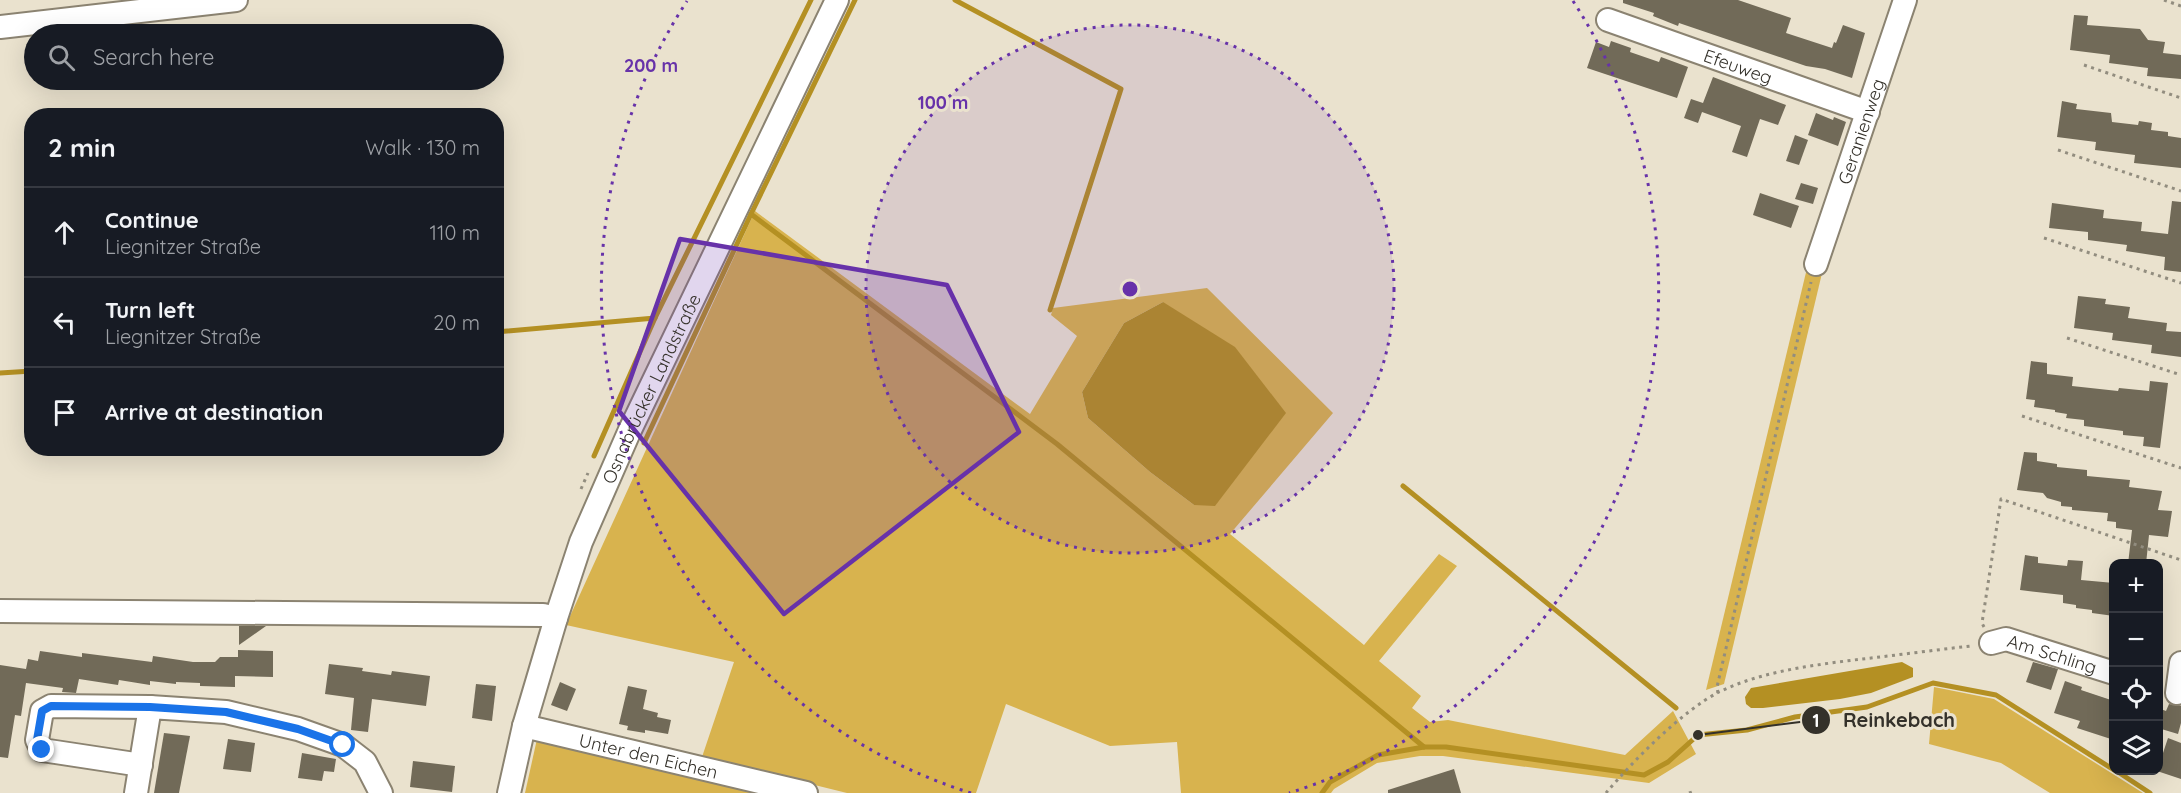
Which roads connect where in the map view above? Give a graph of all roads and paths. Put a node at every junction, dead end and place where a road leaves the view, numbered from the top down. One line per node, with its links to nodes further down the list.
1 (236, 0): 8 (street)
2 (837, 0): 24 (street, Osnabrücker Landstraße)
3 (1905, 0): 12 (street, Geranienweg)
4 (2164, 0): 5 (path)
5 (2181, 6)
6 (1608, 20): 12 (street, Efeuweg)
7 (24, 24): 9 (street)
8 (26, 24)
9 (0, 27)
10 (2084, 65): 11 (path)
11 (2181, 98)
12 (1868, 112): 16 (street, Geranienweg)
13 (2058, 150): 14 (path)
14 (2181, 191)
15 (2044, 238): 17 (path)
16 (1815, 264): 29 (path)
17 (2181, 283)
18 (2067, 338): 19 (path)
19 (2181, 375)
20 (2022, 416): 21 (path)
21 (2181, 468)
22 (2181, 560): 25 (path)
23 (0, 611): 24 (street)
24 (556, 618): 31 (street, Osnabrücker Landstraße)
25 (1990, 642): 27 (street, Am Schling); 29 (path)
26 (2181, 663): 28 (street)
27 (2109, 671)
28 (2172, 691)
29 (1718, 693): 37 (path)
30 (150, 707): 32 (street); 32 (street); 34 (street)
31 (524, 726): 35 (street, Osnabrücker Landstraße); 36 (street, Unter den Eichen)
32 (141, 765): 33 (street)
33 (136, 793)
34 (381, 793)
35 (509, 793)
36 (806, 793)
37 (1606, 793)

